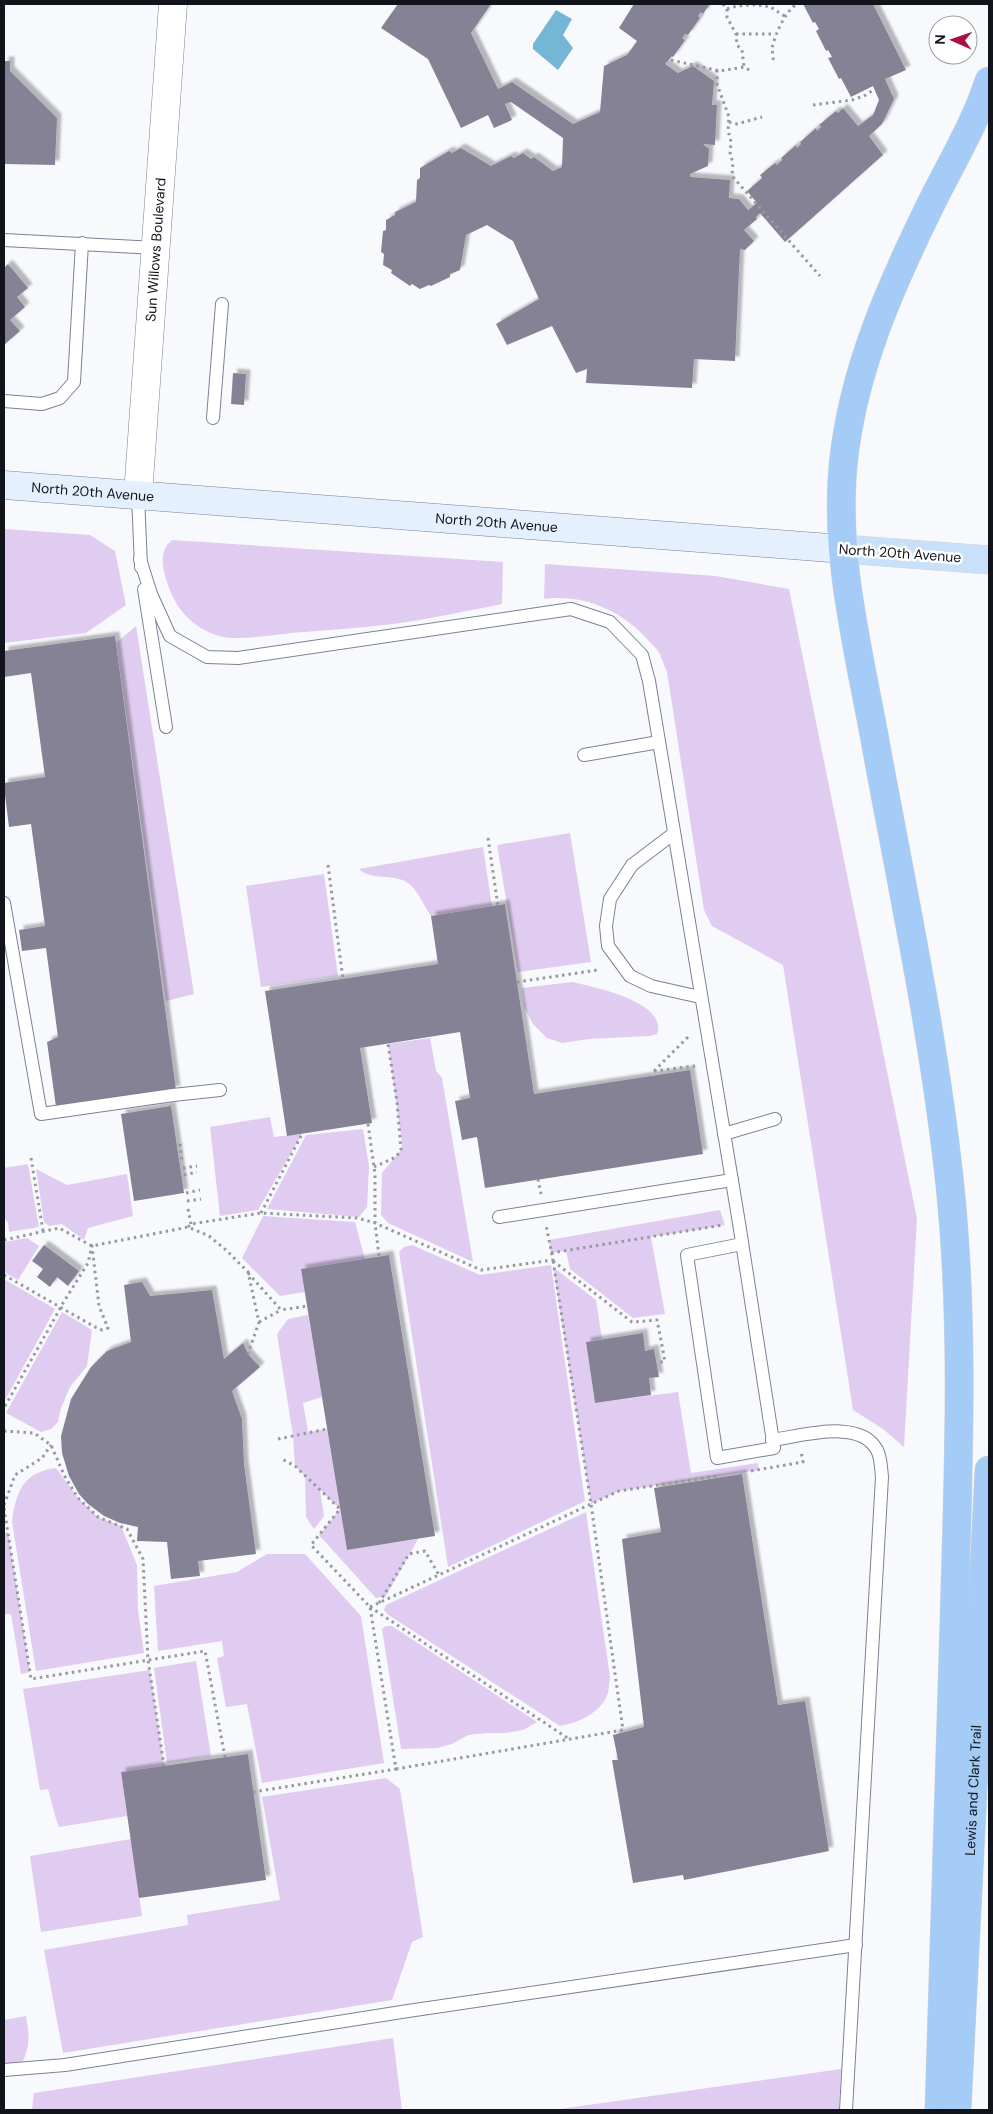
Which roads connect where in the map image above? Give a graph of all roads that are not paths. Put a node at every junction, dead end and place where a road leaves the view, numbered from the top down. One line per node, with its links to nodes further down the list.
1 (173, 4): 5 (street, Sun Willows Boulevard)
2 (989, 80): 11 (highway)
3 (4, 240): 4 (lane)
4 (82, 243): 5 (lane); 7 (lane)
5 (156, 248): 10 (street, Sun Willows Boulevard)
6 (222, 304): 8 (lane)
7 (4, 401)
8 (213, 418)
9 (4, 485): 10 (main road, North 20th Avenue)
10 (138, 495): 11 (main road, North 20th Avenue); 12 (lane)
11 (843, 549): 13 (main road, North 20th Avenue); 32 (highway)
12 (140, 559): 14 (lane); 15 (lane)
13 (989, 560)
14 (166, 727)
15 (659, 742): 16 (lane); 17 (lane)
16 (584, 755)
17 (674, 834): 20 (lane); 20 (lane)
18 (4, 903): 19 (lane)
19 (8, 948): 21 (lane)
20 (700, 997): 23 (lane)
21 (220, 1090)
22 (775, 1119): 23 (lane)
23 (724, 1134): 24 (lane)
24 (732, 1180): 25 (lane); 26 (lane)
25 (499, 1217)
26 (742, 1244): 27 (lane); 27 (lane)
27 (772, 1440): 29 (lane)
28 (989, 1470): 33 (highway, Lewis and Clark Trail)
29 (856, 1945): 30 (lane); 31 (lane)
30 (4, 2070)
31 (846, 2110)
32 (938, 2110)
33 (957, 2110)

